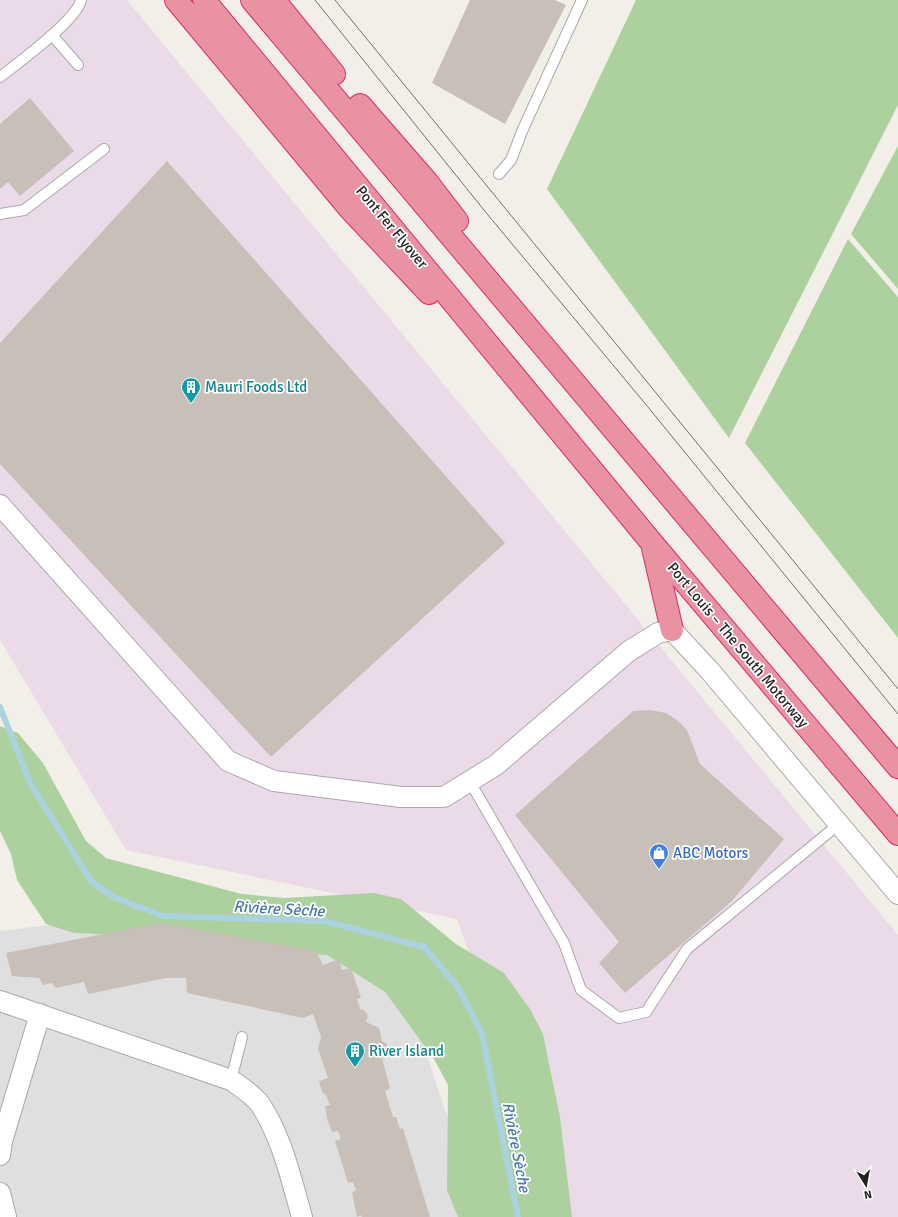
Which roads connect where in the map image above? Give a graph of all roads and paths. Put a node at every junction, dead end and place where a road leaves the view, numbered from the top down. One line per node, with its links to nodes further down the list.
1 (81, 0): 7 (lane)
2 (176, 0): 14 (highway)
3 (204, 0): 14 (highway, Pont Fer Flyover)
4 (252, 0): 13 (highway)
5 (274, 0): 13 (highway)
6 (582, 0): 11 (lane)
7 (52, 35): 8 (lane); 9 (lane)
8 (78, 65)
9 (0, 77)
10 (104, 148): 12 (lane)
11 (499, 174)
12 (0, 214)
13 (609, 422): 18 (highway)
14 (580, 454): 16 (highway, Port Louis – The South Motorway)
15 (0, 505): 19 (street)
16 (652, 543): 17 (highway); 21 (highway, Port Louis – The South Motorway)
17 (672, 630): 19 (street); 20 (street)
18 (898, 767)
19 (470, 782): 20 (lane)
20 (839, 824): 22 (street)
21 (898, 834)
22 (898, 894)
23 (0, 1001): 24 (street)
24 (40, 1014): 26 (street); 27 (street)
25 (242, 1037): 26 (lane)
26 (231, 1080): 30 (street)
27 (0, 1155)
28 (0, 1193): 29 (street)
29 (6, 1217)
30 (302, 1217)

